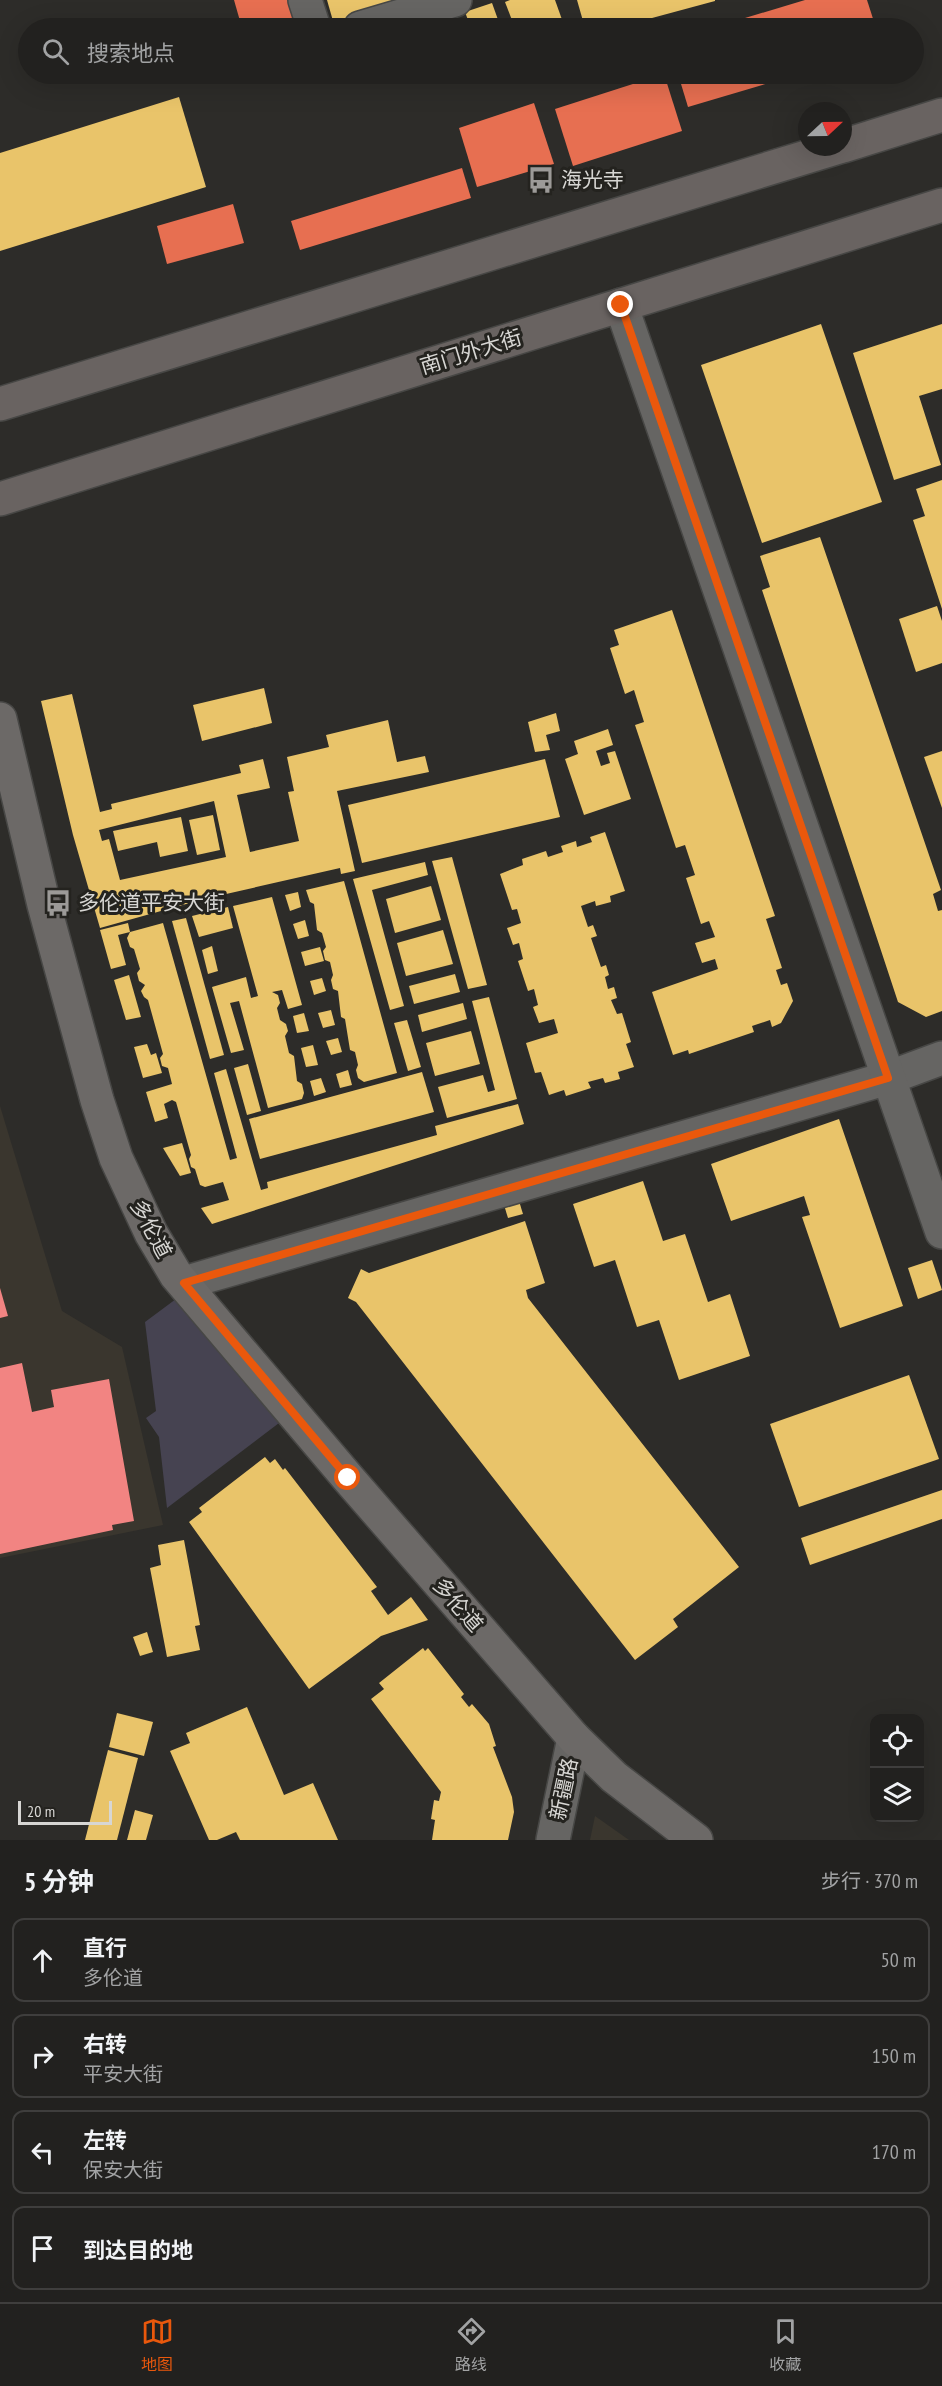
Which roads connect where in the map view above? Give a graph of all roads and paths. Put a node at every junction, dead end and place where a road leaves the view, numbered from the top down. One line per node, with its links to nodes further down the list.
1 (305, 0): 3 (street)
2 (453, 0): 4 (street)
3 (311, 18)
4 (393, 18)
5 (942, 115): 6 (main road)
6 (852, 143)
7 (810, 156): 10 (main road)
8 (942, 205): 9 (main road, 南门外大街)
9 (621, 305): 11 (main road, 南门外大街); 14 (street)
10 (0, 404)
11 (0, 499)
12 (0, 719): 16 (main road, 多伦道)
13 (942, 1058): 14 (street)
14 (888, 1078): 15 (street); 16 (street)
15 (942, 1232)
16 (184, 1283): 17 (main road, 多伦道)
17 (574, 1738): 18 (street, 新疆路); 19 (main road, 多伦道)
18 (553, 1840)
19 (696, 1840)

